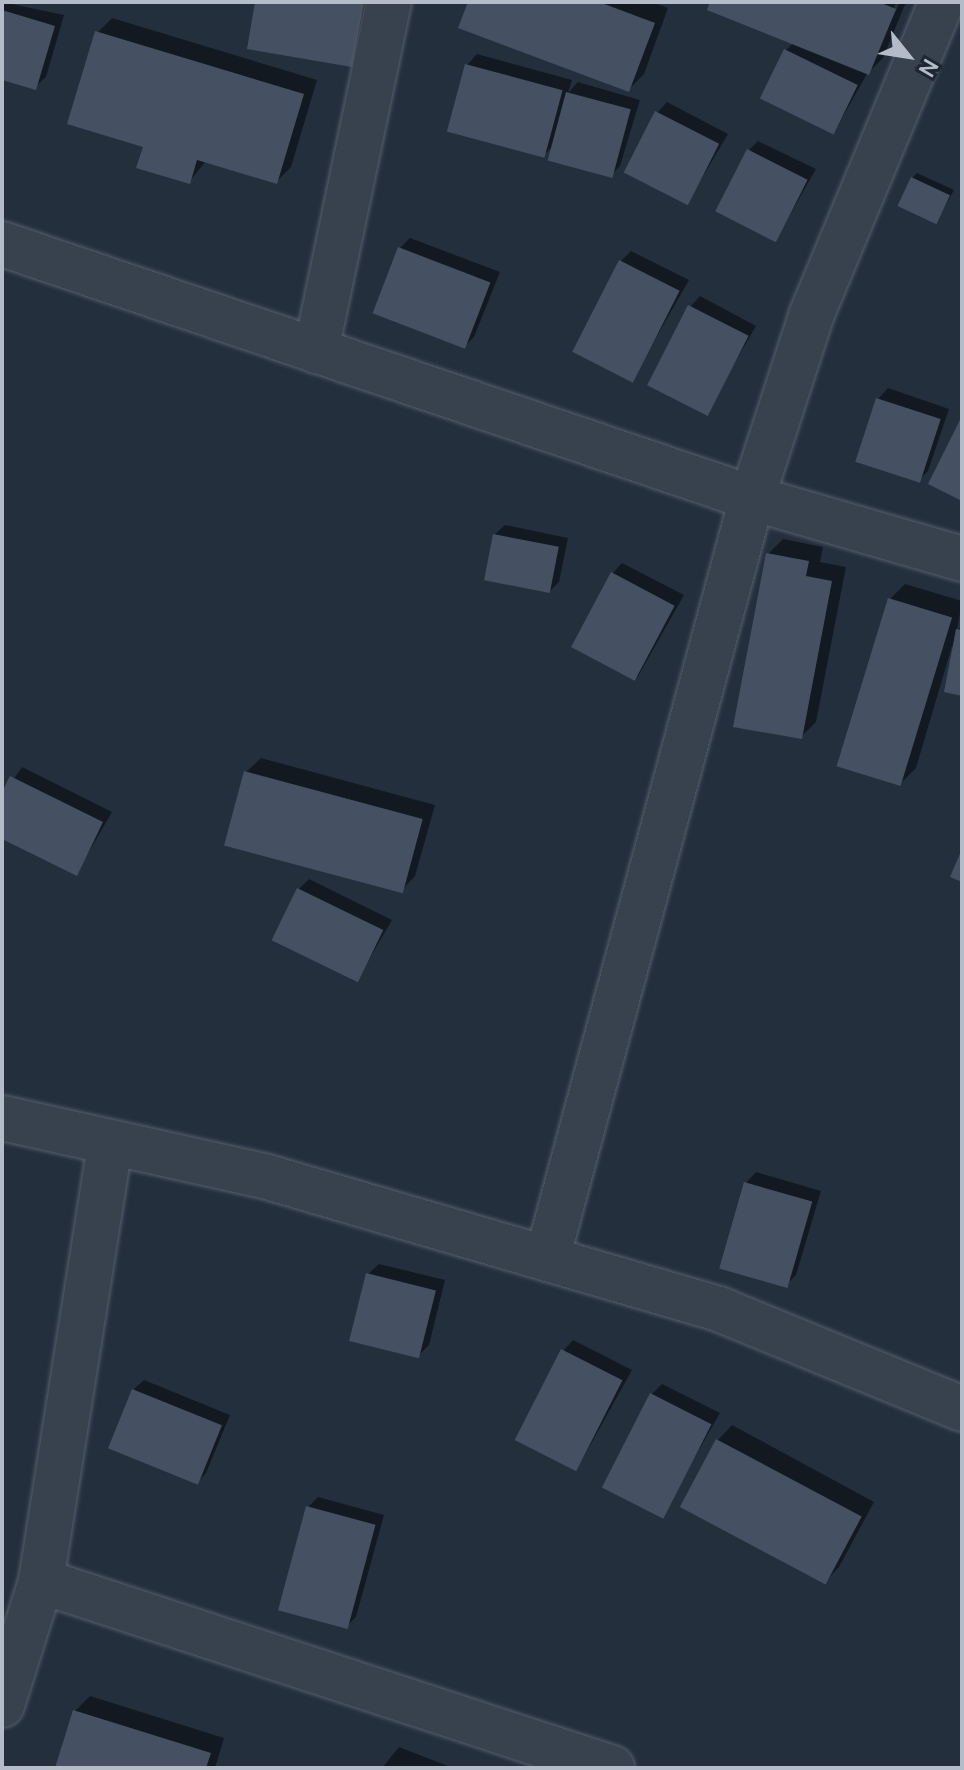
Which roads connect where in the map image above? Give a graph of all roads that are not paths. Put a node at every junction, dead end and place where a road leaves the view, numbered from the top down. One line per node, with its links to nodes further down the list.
1 (389, 2): 4 (street)
2 (942, 2): 5 (street)
3 (2, 244): 4 (street)
4 (316, 351): 5 (street)
5 (752, 498): 6 (street); 9 (street)
6 (962, 559)
7 (2, 1118): 8 (street)
8 (110, 1143): 9 (street); 11 (street)
9 (547, 1259): 10 (street)
10 (962, 1409)
11 (41, 1581): 12 (street); 13 (street)
12 (2, 1705)
13 (612, 1768)

